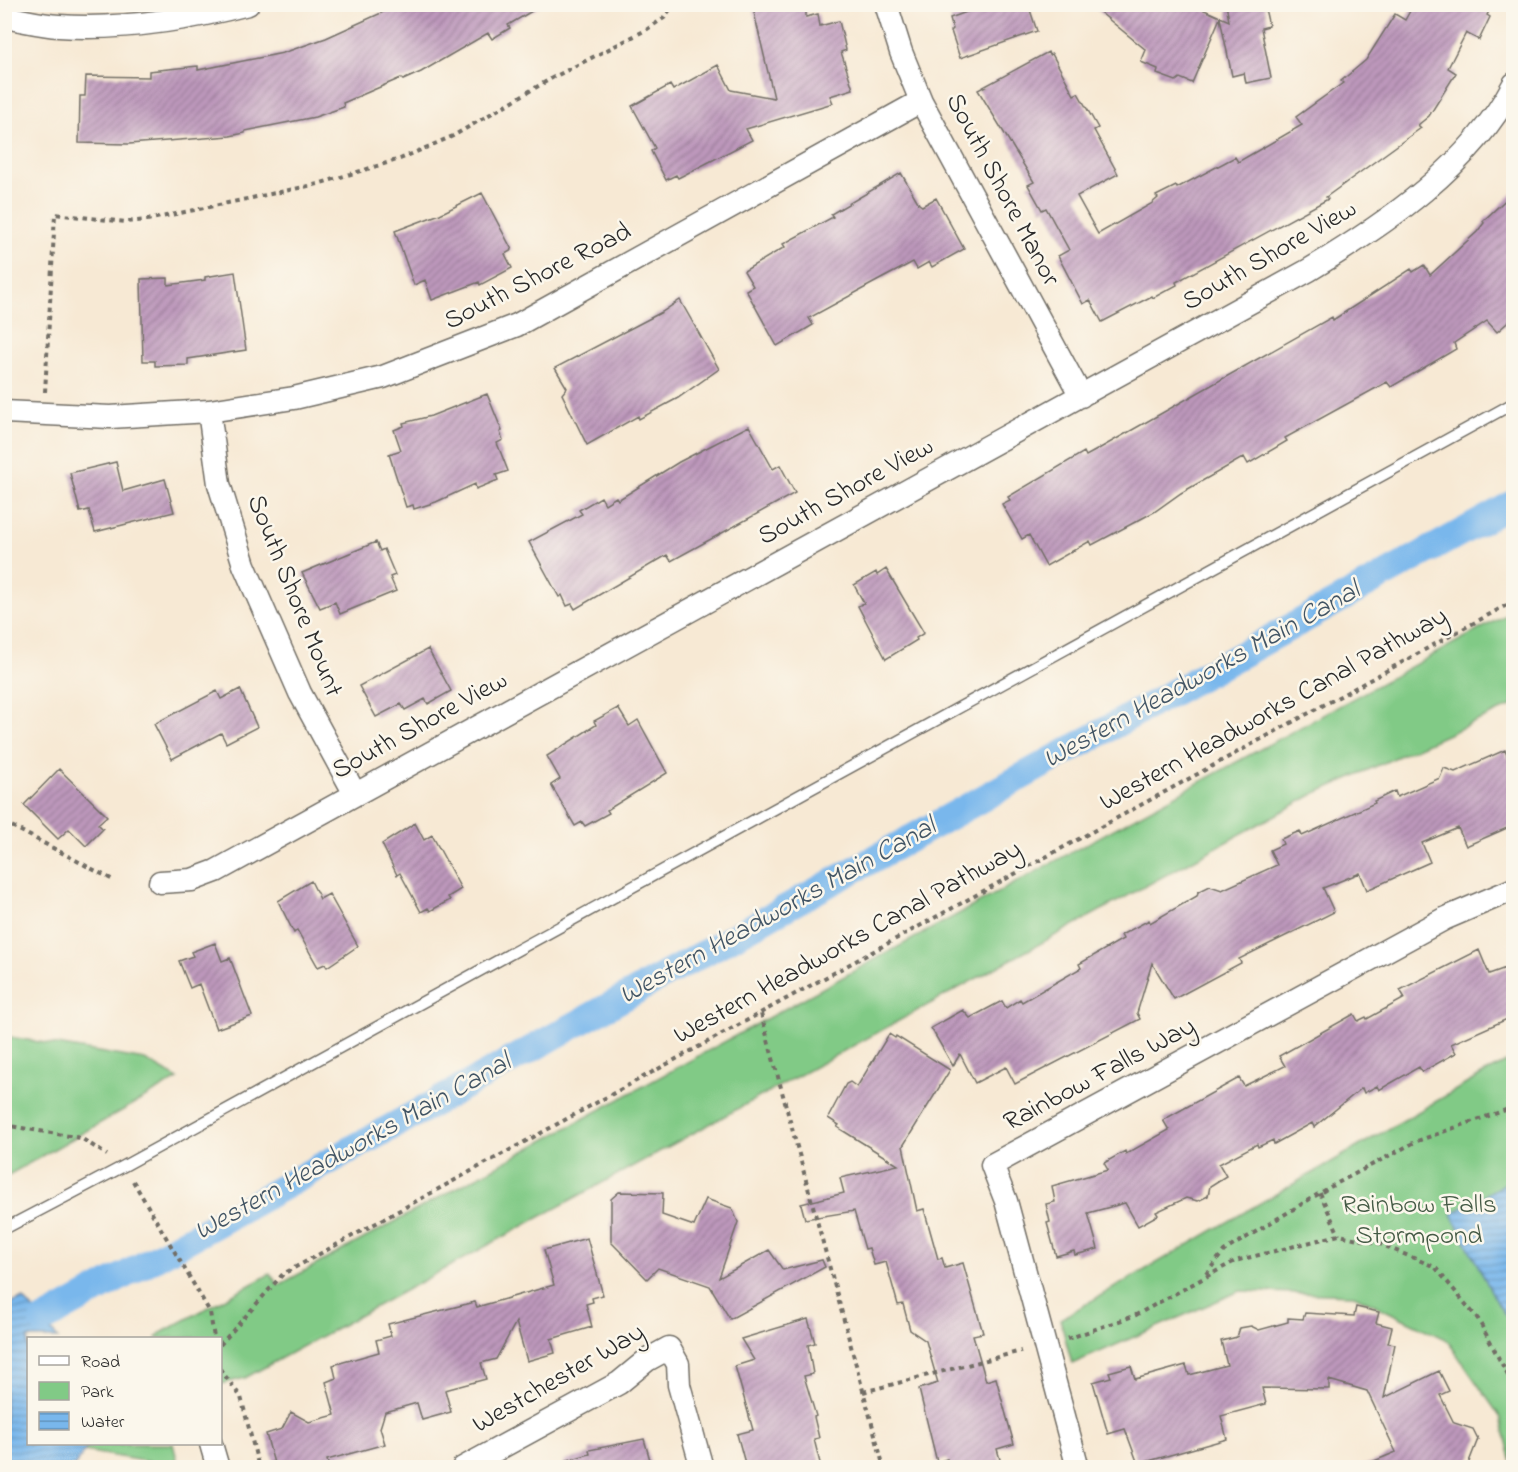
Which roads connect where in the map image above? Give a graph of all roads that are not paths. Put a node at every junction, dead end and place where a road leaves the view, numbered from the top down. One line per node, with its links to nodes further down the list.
1 (248, 4): 3 (street)
2 (886, 4): 5 (street, South Shore Manor)
3 (4, 17)
4 (1514, 84): 6 (street, South Shore View)
5 (921, 101): 6 (street, South Shore Manor); 8 (street, South Shore Road)
6 (1081, 396): 10 (street, South Shore View)
7 (1514, 403): 13 (lane)
8 (208, 411): 9 (street, South Shore Road); 10 (street, South Shore Mount)
9 (4, 412)
10 (356, 794): 11 (street, South Shore View)
11 (160, 882)
12 (1514, 889): 18 (street, Rainbow Falls Way)
13 (4, 1228)
14 (212, 1445): 15 (street)
15 (218, 1467)
16 (463, 1467): 17 (street, Westchester Way)
17 (702, 1467)
18 (1077, 1467)

